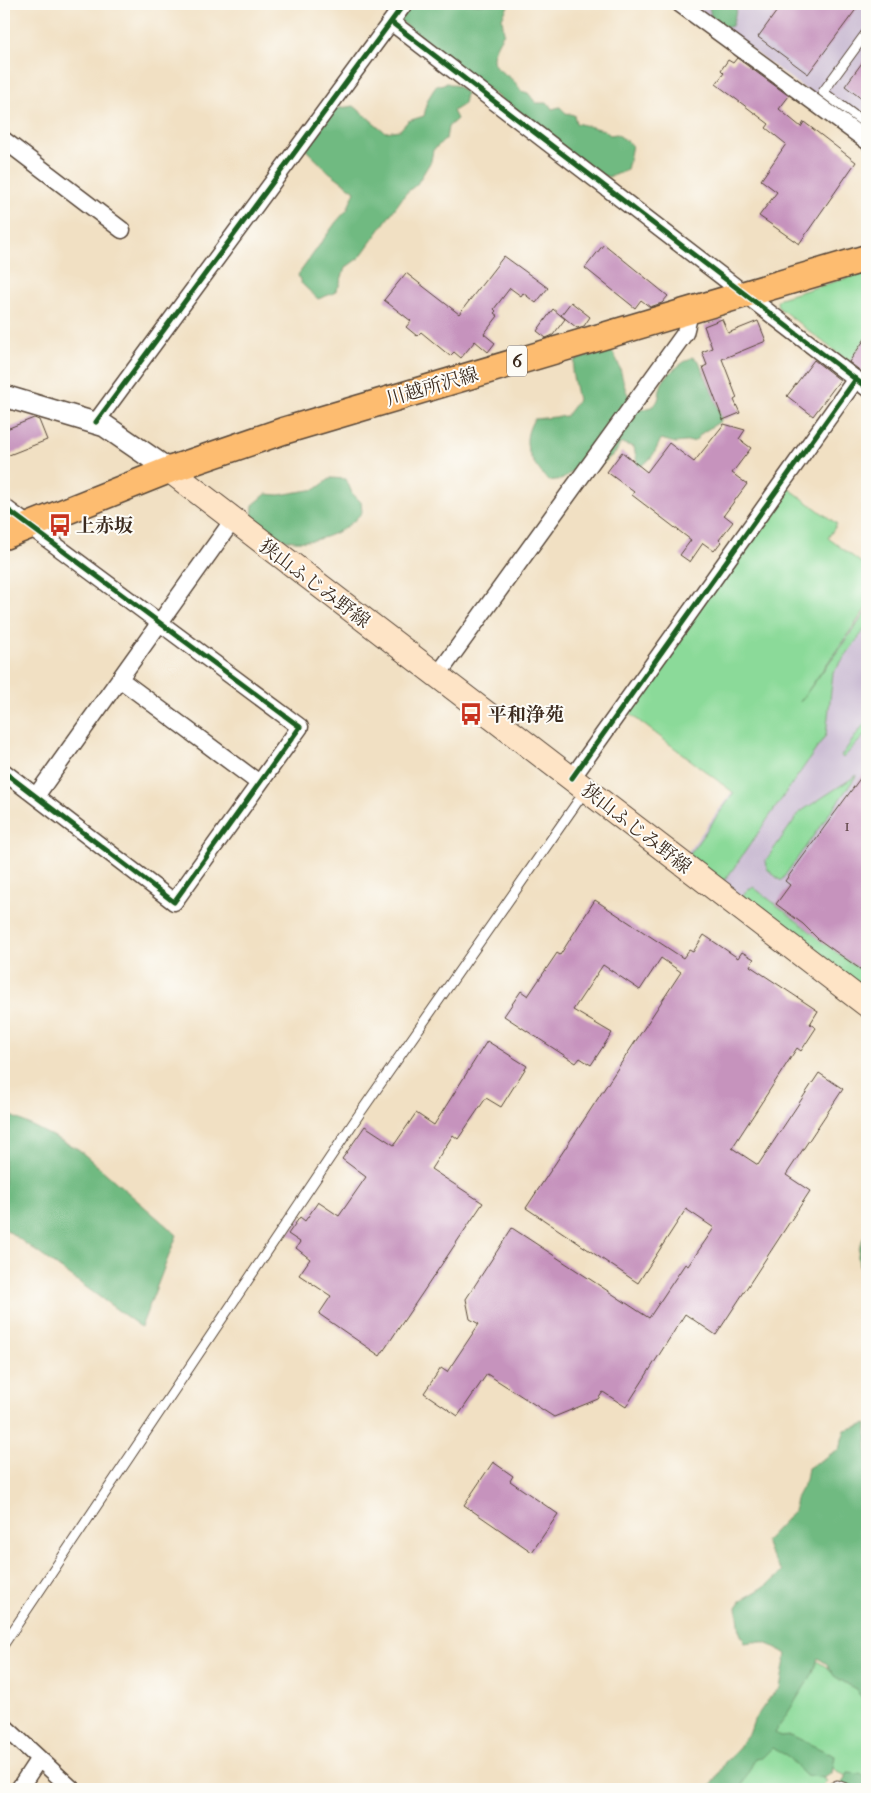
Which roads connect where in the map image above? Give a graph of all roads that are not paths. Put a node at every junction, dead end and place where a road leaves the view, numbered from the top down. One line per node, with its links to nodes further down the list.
1 (404, 4): 3 (street)
2 (680, 4): 7 (street)
3 (391, 22): 10 (street); 14 (street)
4 (867, 32): 5 (lane)
5 (867, 125)
6 (4, 140): 8 (street)
7 (867, 142)
8 (122, 230)
9 (867, 258): 10 (main road, 川越所沢線 / 6)
10 (745, 294): 11 (main road, 川越所沢線 / 6); 12 (street)
11 (691, 309): 15 (main road, 川越所沢線 / 6); 21 (street)
12 (861, 384): 25 (street)
13 (5, 401): 14 (street)
14 (96, 422): 15 (street)
15 (169, 470): 17 (main road, 狭山ふじみ野線); 18 (main road, 川越所沢線 / 6)
16 (4, 507): 18 (street)
17 (233, 520): 20 (street); 21 (main road, 狭山ふじみ野線)
18 (29, 526): 19 (main road, 川越所沢線 / 6); 20 (street)
19 (4, 536)
20 (160, 623): 22 (street); 24 (street)
21 (437, 676): 25 (main road, 狭山ふじみ野線)
22 (121, 680): 24 (street); 26 (street)
23 (4, 772): 26 (street)
24 (258, 783): 26 (street)
25 (580, 784): 27 (main road, 狭山ふじみ野線); 28 (lane)
26 (36, 796)
27 (867, 1005)
28 (4, 1644)
29 (4, 1726): 30 (street)
30 (38, 1760): 31 (street); 32 (street)
31 (19, 1789)
32 (72, 1789)
33 (830, 1789): 34 (lane)
34 (848, 1789)

